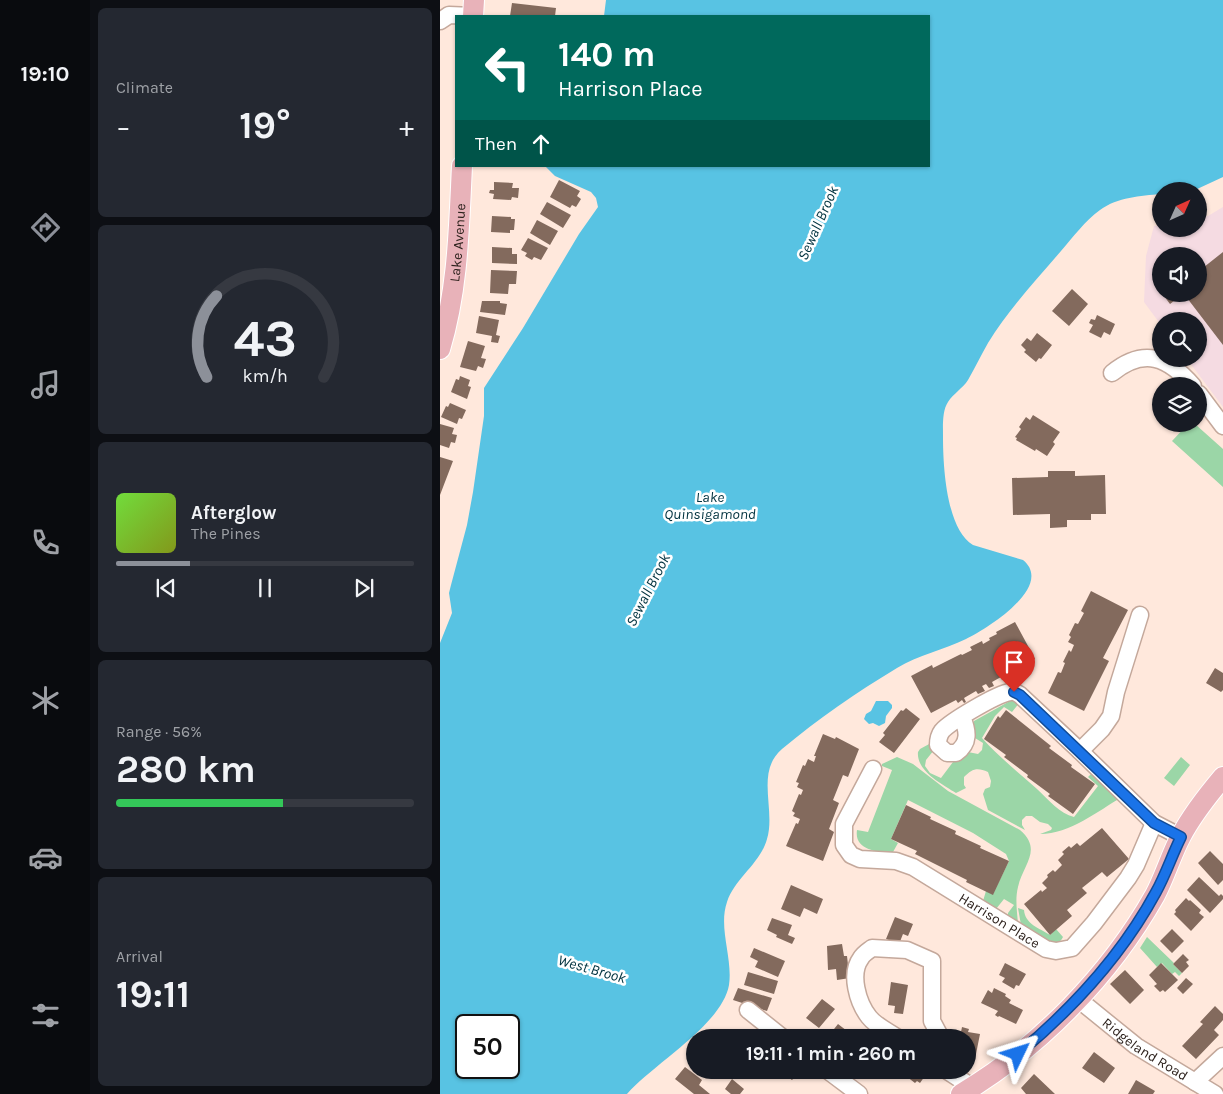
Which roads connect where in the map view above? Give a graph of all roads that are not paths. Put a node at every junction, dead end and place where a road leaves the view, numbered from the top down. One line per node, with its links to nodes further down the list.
1 (474, 0): 3 (main road)
2 (455, 15): 4 (street)
3 (473, 15)
4 (440, 21)
5 (462, 167): 6 (main road, Lake Avenue)
6 (440, 349)
7 (1112, 373): 8 (street)
8 (1185, 377)
9 (1207, 405): 10 (street)
10 (1223, 426)
11 (1140, 615): 13 (street)
12 (962, 717): 13 (street)
13 (1080, 751): 16 (street)
14 (873, 769): 16 (street, Harrison Place)
15 (1223, 778): 17 (main road)
16 (1154, 823): 17 (street)
17 (1181, 837): 18 (main road)
18 (1078, 998): 26 (street, Ridgeland Road); 27 (main road)
19 (748, 1010): 20 (street)
20 (772, 1029)
21 (884, 1029): 22 (street)
22 (936, 1029)
23 (1223, 1056): 26 (street)
24 (839, 1079): 28 (street)
25 (955, 1079): 27 (street)
26 (1195, 1082): 29 (street, Ridgeland Road)
27 (967, 1091)
28 (860, 1094)
29 (1215, 1094)

